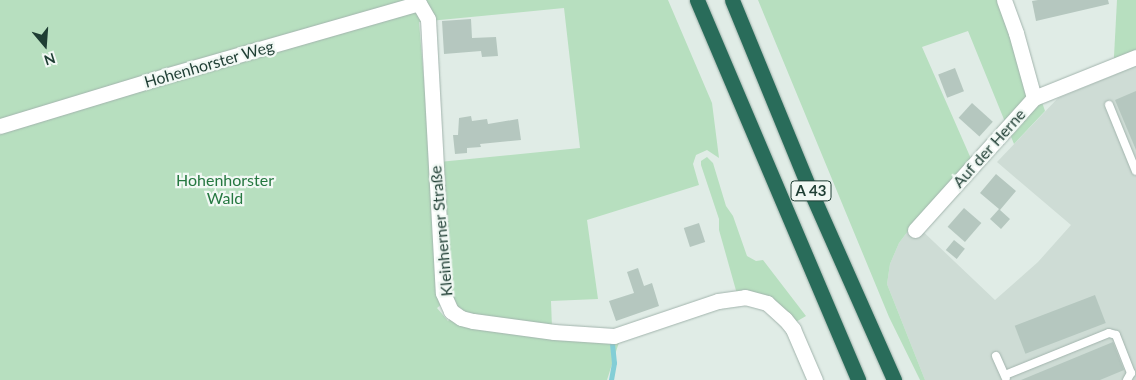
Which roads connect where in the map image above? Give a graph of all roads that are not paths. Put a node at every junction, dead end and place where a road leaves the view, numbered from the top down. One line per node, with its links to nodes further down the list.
1 (697, 0): 14 (highway, A 43)
2 (732, 0): 15 (highway, A 43)
3 (1004, 0): 6 (street, Auf der Herne)
4 (418, 2): 8 (street, Hohenhorster Weg); 13 (street, Kleinherner Straße)
5 (1136, 57): 6 (street)
6 (1034, 98): 10 (street, Auf der Herne)
7 (1110, 105): 9 (lane)
8 (0, 126)
9 (1136, 171)
10 (916, 230)
11 (996, 356): 12 (lane)
12 (1006, 378): 16 (lane)
13 (815, 380)
14 (858, 380)
15 (894, 380)
16 (1128, 380)

